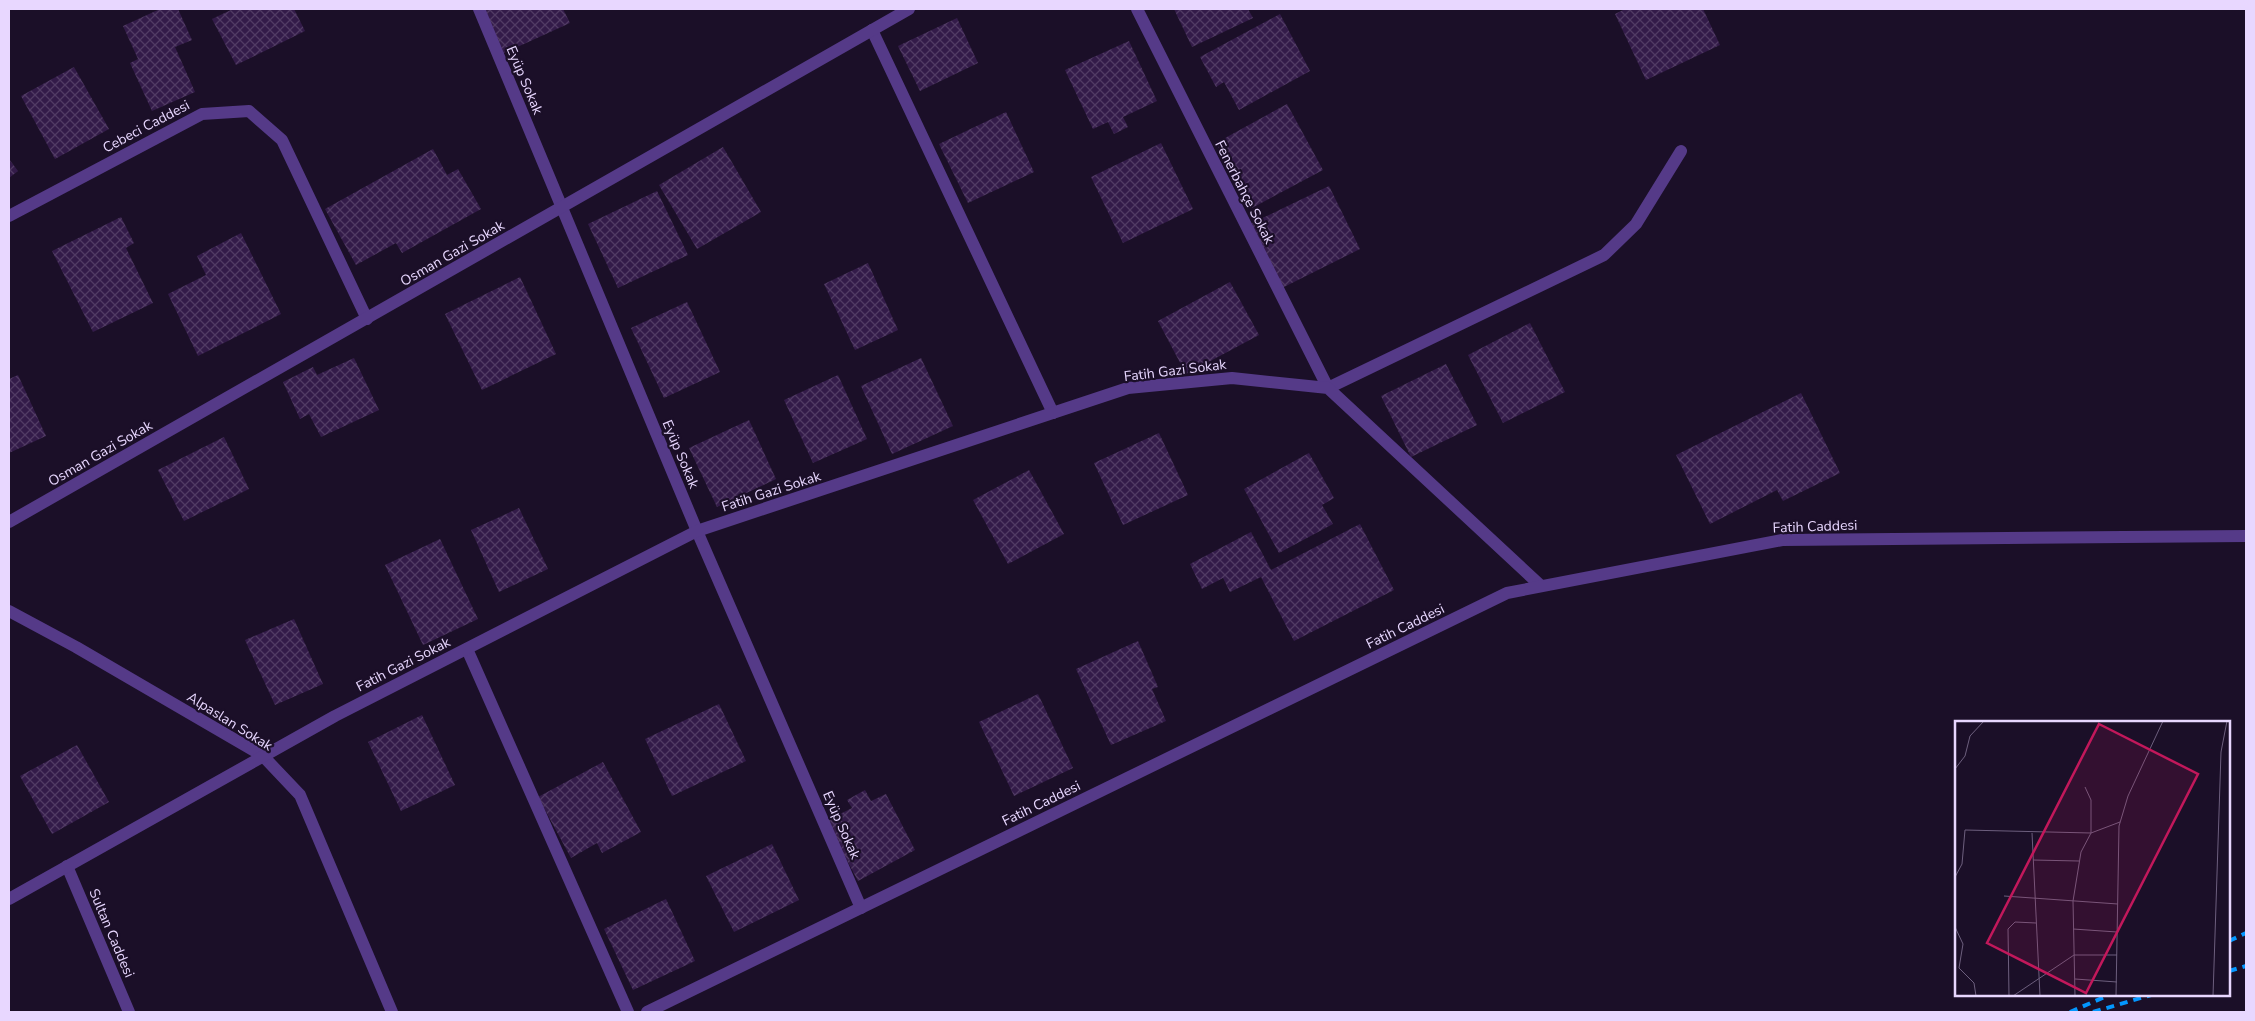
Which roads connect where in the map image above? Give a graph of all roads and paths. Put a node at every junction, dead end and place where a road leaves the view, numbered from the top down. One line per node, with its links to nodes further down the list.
1 (479, 9): 6 (street, Eyüp Sokak)
2 (909, 9): 4 (street, Osman Gazi Sokak)
3 (1137, 9): 9 (street, Fenerbahçe Sokak)
4 (872, 30): 6 (street, Osman Gazi Sokak); 10 (street)
5 (1681, 151): 9 (street)
6 (562, 207): 8 (street, Osman Gazi Sokak); 12 (street, Eyüp Sokak)
7 (9, 216): 8 (street, Cebeci Caddesi)
8 (367, 319): 11 (street, Osman Gazi Sokak)
9 (1328, 388): 10 (street, Fatih Gazi Sokak); 14 (street)
10 (1053, 413): 12 (street, Fatih Gazi Sokak)
11 (9, 522)
12 (697, 531): 16 (street, Fatih Gazi Sokak); 20 (street, Eyüp Sokak)
13 (2246, 536): 14 (street, Fatih Caddesi)
14 (1541, 586): 20 (street, Fatih Caddesi)
15 (9, 611): 17 (street, Alpaslan Sokak)
16 (467, 649): 17 (street, Fatih Gazi Sokak); 23 (street)
17 (263, 756): 18 (street, Fatih Gazi Sokak); 22 (street, Alpaslan Sokak)
18 (66, 866): 19 (street, Fatih Gazi Sokak); 21 (street, Sultan Caddesi)
19 (9, 899)
20 (861, 908): 24 (street, Fatih Caddesi)
21 (130, 1012)
22 (392, 1012)
23 (628, 1012)
24 (647, 1012)

